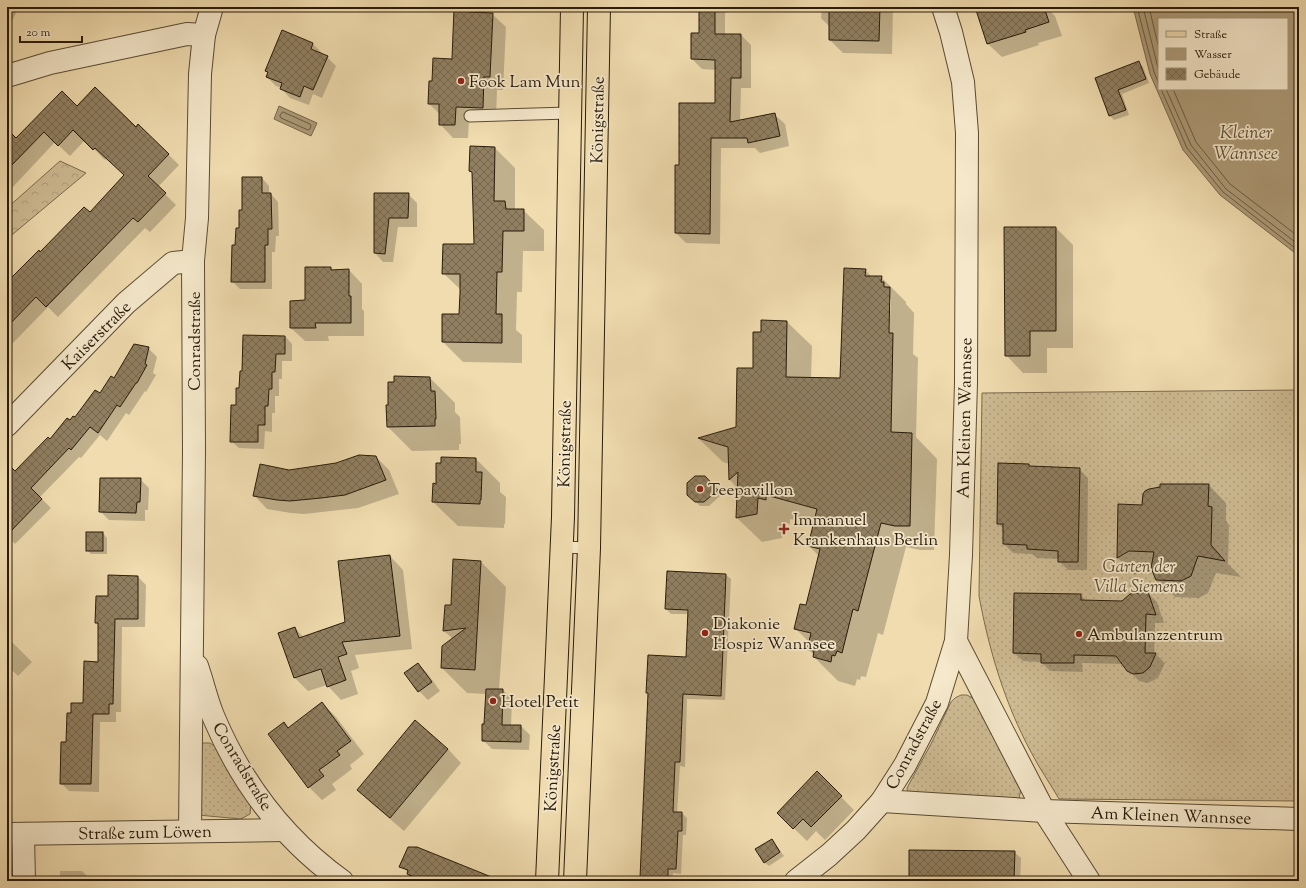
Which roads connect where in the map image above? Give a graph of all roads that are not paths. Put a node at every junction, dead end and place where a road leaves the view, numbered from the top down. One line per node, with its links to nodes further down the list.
1 (212, 7): 5 (street, Conradstraße)
2 (572, 7): 7 (main road, Königstraße)
3 (599, 7): 12 (main road, Königstraße)
4 (943, 7): 15 (street, Am Kleinen Wannsee)
5 (204, 35): 6 (street); 9 (street, Conradstraße)
6 (7, 76)
7 (570, 113): 8 (lane); 11 (main road, Königstraße)
8 (470, 116)
9 (193, 261): 10 (street, Kaiserstraße); 16 (street, Conradstraße)
10 (7, 424)
11 (563, 517): 12 (lane); 13 (main road, Königstraße)
12 (590, 518): 14 (main road, Königstraße)
13 (562, 547): 14 (lane); 23 (main road, Königstraße)
14 (589, 548): 26 (main road, Königstraße)
15 (956, 641): 17 (street, Conradstraße); 18 (street)
16 (192, 648): 20 (street, Conradstraße); 21 (street, Conradstraße)
17 (882, 801): 18 (street, Conradstraße); 27 (street, Conradstraße)
18 (1044, 811): 19 (street, Am Kleinen Wannsee); 28 (street)
19 (1299, 819)
20 (284, 830): 21 (street, Straße zum Löwen); 25 (street, Conradstraße)
21 (190, 831): 22 (street, Straße zum Löwen)
22 (15, 834): 24 (street)
23 (551, 875)
24 (24, 881)
25 (342, 881)
26 (575, 881)
27 (796, 881)
28 (1089, 881)

